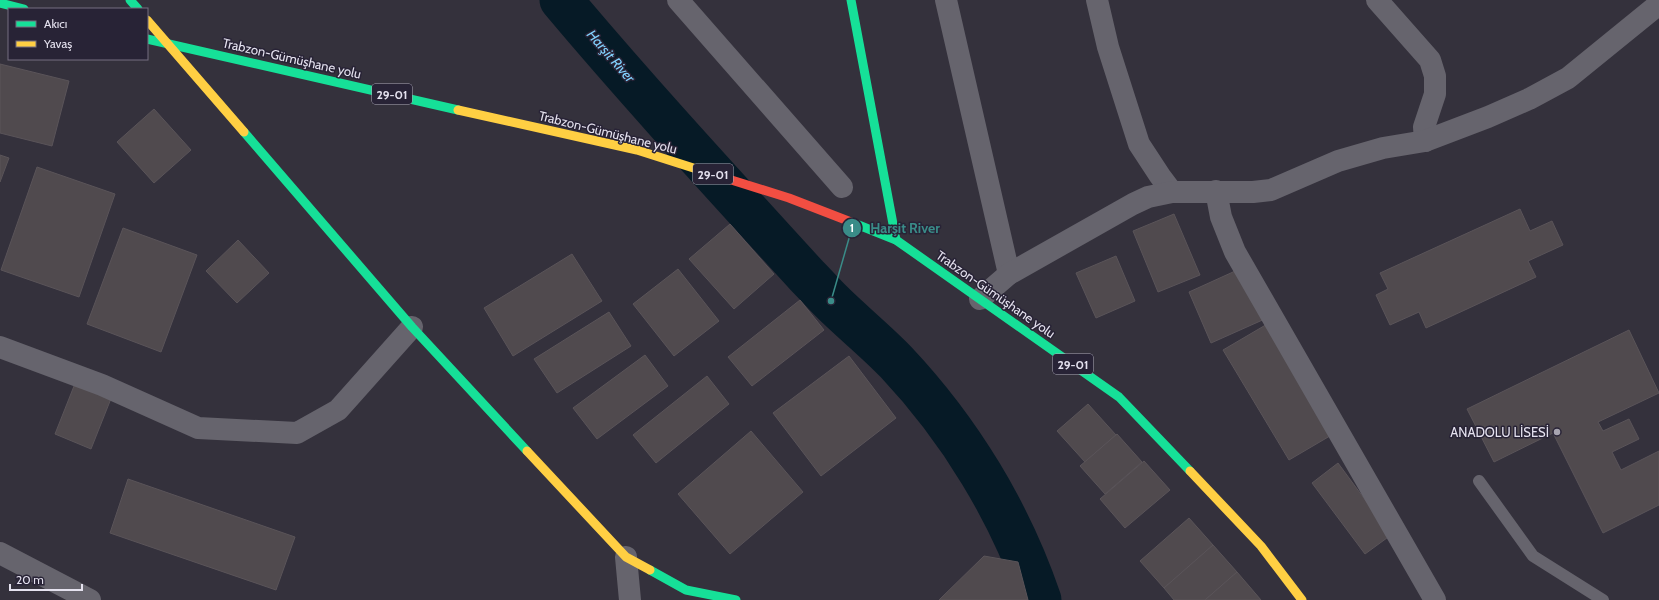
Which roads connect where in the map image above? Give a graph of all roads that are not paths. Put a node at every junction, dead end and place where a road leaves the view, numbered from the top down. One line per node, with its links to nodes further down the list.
1 (130, 0): 10 (main road)
2 (678, 0): 15 (street)
3 (851, 0): 18 (main road)
4 (946, 0): 19 (street)
5 (1097, 0): 16 (street)
6 (1377, 0): 14 (street)
7 (0, 3): 9 (main road)
8 (1659, 4): 14 (street)
9 (20, 8)
10 (137, 8)
11 (148, 21): 13 (main road)
12 (148, 39): 13 (main road, Trabzon-Gümüşhane yolu / 29-01)
13 (167, 44): 18 (main road, Trabzon-Gümüşhane yolu / 29-01); 21 (main road)
14 (1425, 141): 17 (street)
15 (842, 187)
16 (1172, 192): 17 (street); 19 (street)
17 (1216, 192): 30 (street)
18 (896, 240): 20 (main road, Trabzon-Gümüşhane yolu / 29-01)
19 (1009, 274): 20 (street)
20 (980, 299): 29 (main road, Trabzon-Gümüşhane yolu / 29-01)
21 (412, 327): 22 (street); 25 (main road)
22 (0, 346)
23 (1479, 481): 31 (lane)
24 (0, 553): 26 (street)
25 (626, 557): 27 (street); 28 (main road)
26 (90, 600)
27 (630, 600)
28 (736, 600)
29 (1302, 600)
30 (1435, 600)
31 (1604, 600)

